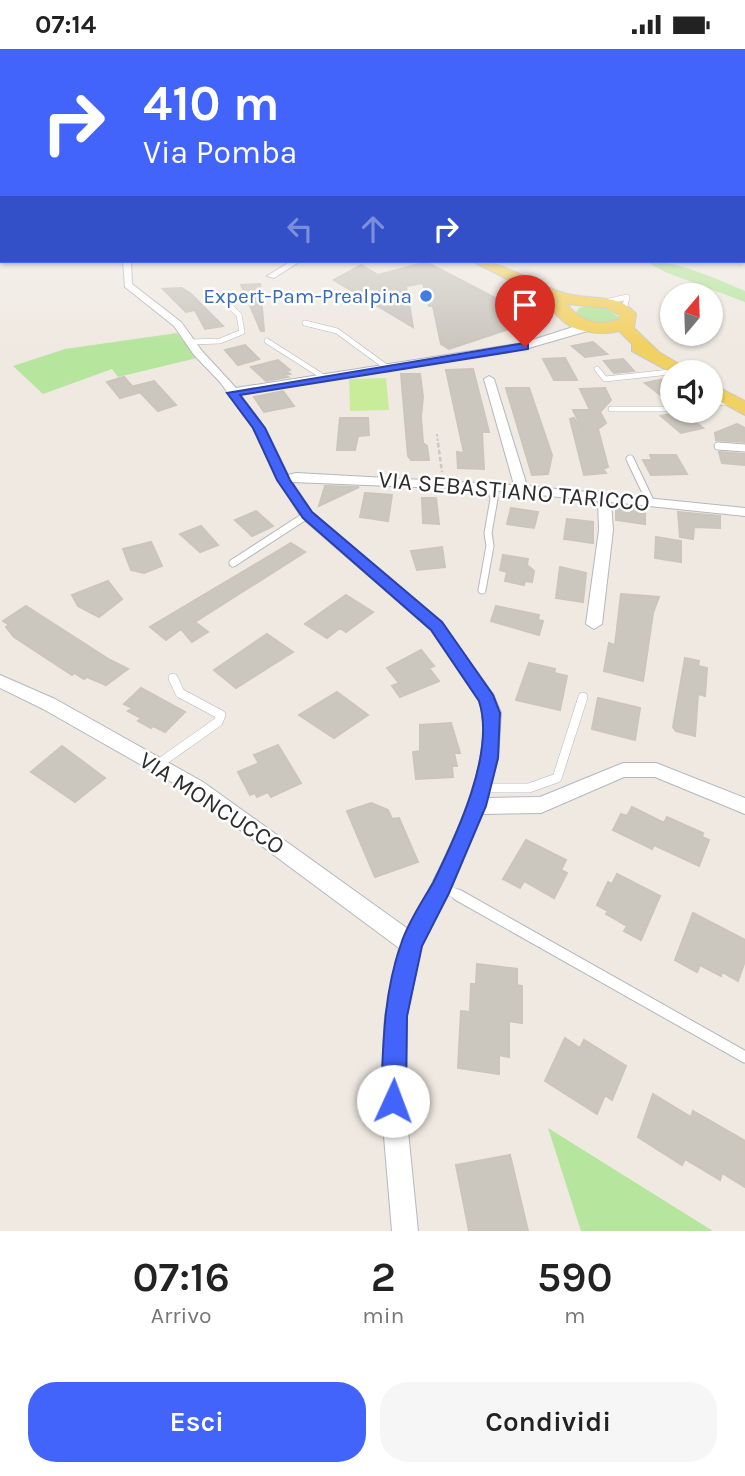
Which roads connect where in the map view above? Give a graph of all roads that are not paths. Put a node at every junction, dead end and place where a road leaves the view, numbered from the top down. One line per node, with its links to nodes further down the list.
1 (127, 263): 14 (street)
2 (291, 263): 5 (street)
3 (474, 263): 8 (main road)
4 (483, 263): 7 (main road)
5 (271, 275)
6 (217, 293): 14 (lane)
7 (583, 302): 8 (main road); 9 (main road)
8 (568, 315): 11 (main road); 12 (street)
9 (625, 316): 11 (main road); 15 (main road)
10 (305, 323): 17 (lane)
11 (598, 328): 12 (street); 15 (main road)
12 (556, 336): 17 (street)
13 (267, 341): 20 (lane)
14 (191, 342): 22 (street)
15 (653, 355): 16 (main road)
16 (662, 360)
17 (389, 369): 20 (street)
18 (597, 369): 19 (lane)
19 (660, 374)
20 (325, 378): 22 (street)
21 (489, 379): 32 (street)
22 (233, 393): 30 (street)
23 (723, 396): 24 (main road)
24 (738, 405)
25 (611, 409): 26 (lane)
26 (660, 409)
27 (718, 446): 28 (lane)
28 (745, 448)
29 (630, 459): 34 (lane)
30 (284, 480): 31 (street, VIA SEBASTIANO TARICCO); 36 (street)
31 (491, 487): 32 (street, VIA SEBASTIANO TARICCO); 38 (lane)
32 (522, 489): 33 (street, VIA SEBASTIANO TARICCO)
33 (604, 497): 34 (street, VIA SEBASTIANO TARICCO); 39 (street)
34 (650, 501): 35 (street, VIA SEBASTIANO TARICCO)
35 (745, 512)
36 (307, 515): 37 (lane); 44 (street)
37 (233, 563)
38 (482, 590)
39 (594, 624)
40 (173, 678): 43 (lane)
41 (0, 681): 43 (street, VIA MONCUCCO)
42 (583, 697): 44 (lane)
43 (157, 765): 47 (street, VIA MONCUCCO)
44 (478, 797): 45 (street); 46 (street)
45 (745, 806)
46 (442, 886): 47 (street); 48 (lane)
47 (411, 944): 49 (street)
48 (745, 1057)
49 (405, 1231)

